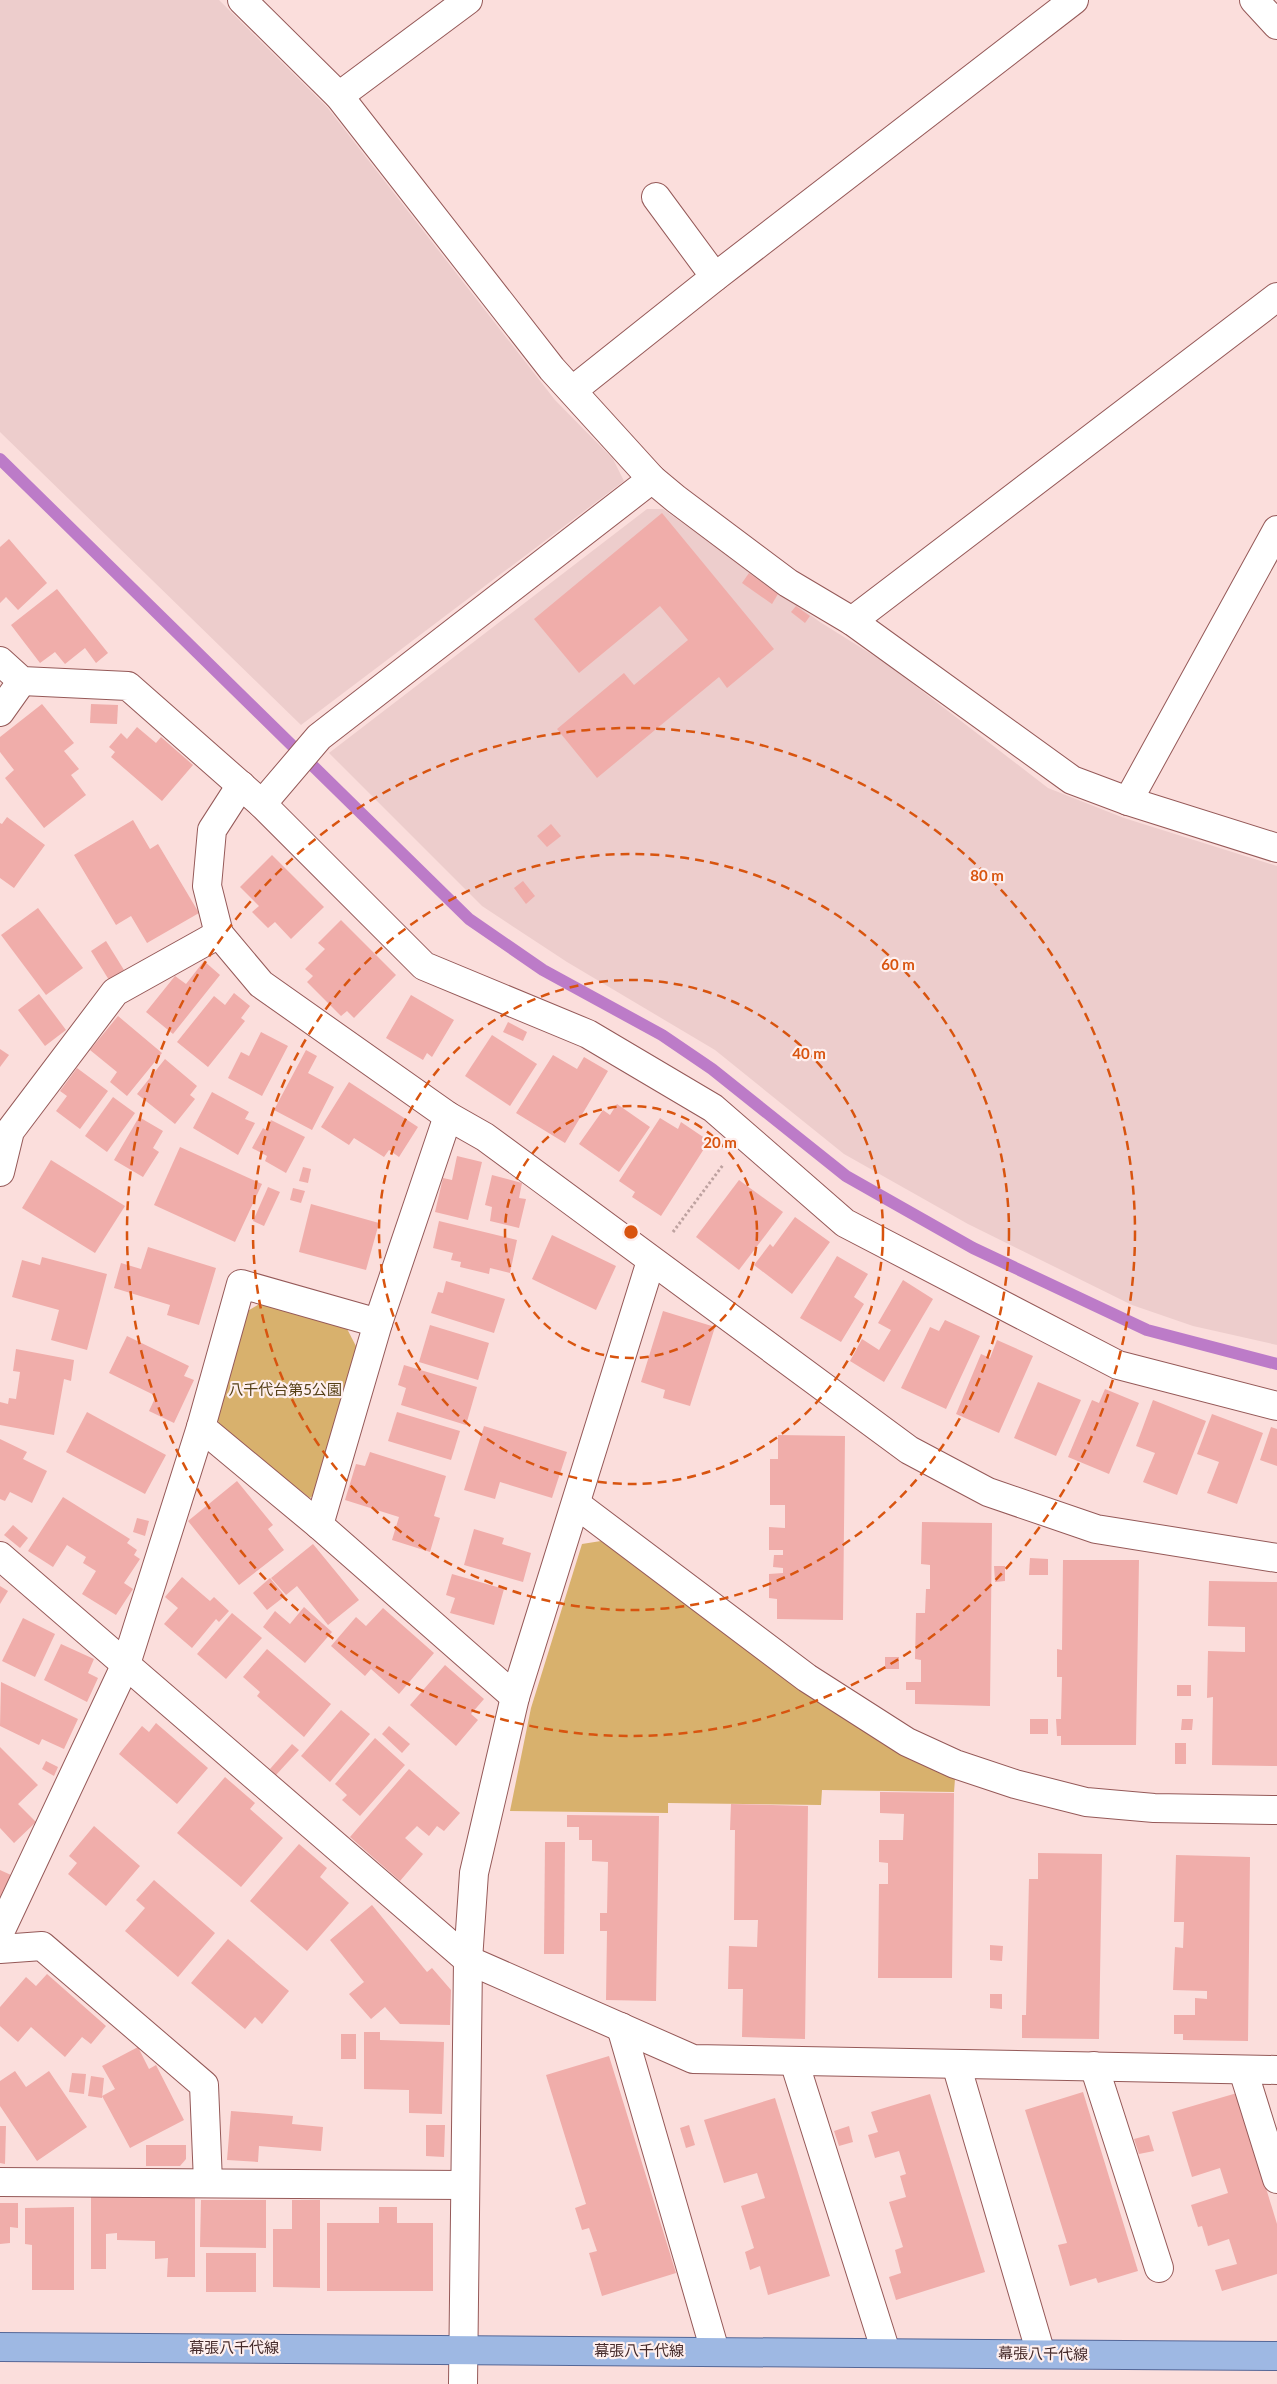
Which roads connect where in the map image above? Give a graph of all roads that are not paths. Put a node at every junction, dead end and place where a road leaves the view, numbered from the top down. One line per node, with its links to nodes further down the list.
1 (242, 0): 6 (street)
2 (468, 0): 6 (street)
3 (1074, 0): 8 (street)
4 (1254, 0): 5 (street)
5 (1277, 25)
6 (339, 96): 10 (street)
7 (656, 197): 8 (street)
8 (716, 277): 10 (street)
9 (1277, 297): 13 (street)
10 (573, 390): 11 (street)
11 (652, 479): 13 (street); 19 (street)
12 (1277, 530): 18 (street)
13 (852, 621): 18 (street)
14 (0, 660): 15 (street)
15 (22, 681): 16 (street); 17 (street)
16 (0, 712)
17 (240, 785): 19 (street); 21 (street)
18 (1128, 801): 20 (street)
19 (262, 804): 26 (street)
20 (1277, 848)
21 (219, 934): 22 (street); 23 (street)
22 (448, 1116): 24 (street); 25 (street)
23 (0, 1172)
24 (651, 1261): 28 (street); 31 (street)
25 (378, 1323): 27 (street); 29 (street)
26 (1277, 1406)
27 (201, 1427): 29 (street); 32 (street)
28 (576, 1504): 33 (street); 34 (street)
29 (319, 1525): 33 (street)
30 (0, 1556): 32 (street)
31 (1277, 1558)
32 (126, 1664): 35 (street); 37 (street)
33 (516, 1697): 37 (street)
34 (1277, 1810)
35 (0, 1932)
36 (0, 1950): 46 (street)
37 (468, 1960): 38 (street); 47 (street)
38 (621, 2027): 39 (street); 51 (street)
39 (794, 2061): 40 (street); 52 (street)
40 (956, 2064): 41 (street); 53 (street)
41 (1094, 2066): 42 (street); 48 (street)
42 (1243, 2070): 43 (street); 44 (street)
43 (1277, 2070)
44 (1277, 2179)
45 (0, 2182): 46 (street)
46 (208, 2182): 47 (street)
47 (464, 2186): 50 (street)
48 (1159, 2268)
49 (0, 2347): 50 (main road, 幕張八千代線)
50 (463, 2349): 51 (main road, 幕張八千代線); 55 (street)
51 (714, 2351): 52 (main road, 幕張八千代線)
52 (886, 2352): 53 (main road, 幕張八千代線)
53 (1041, 2354): 54 (main road, 幕張八千代線)
54 (1277, 2356)
55 (463, 2384)

